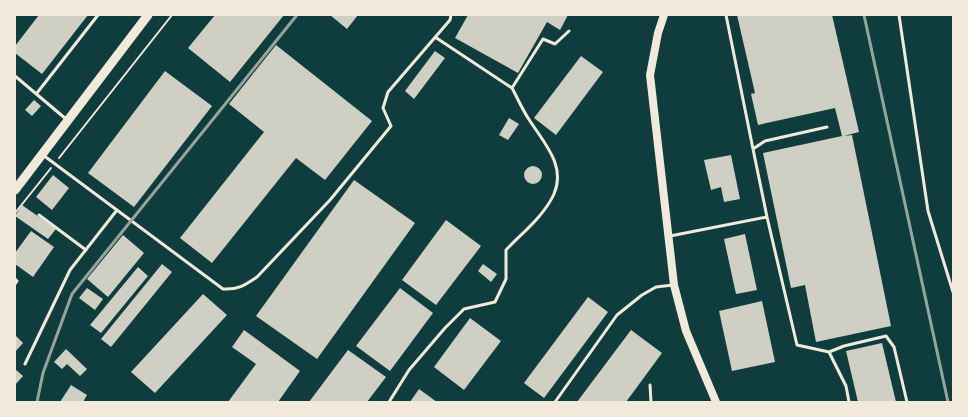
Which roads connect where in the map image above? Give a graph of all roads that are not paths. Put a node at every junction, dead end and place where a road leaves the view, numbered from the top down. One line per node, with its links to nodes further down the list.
1 (98, 15): 11 (lane)
2 (148, 15): 12 (main road)
3 (451, 15): 8 (lane)
4 (664, 15): 20 (street)
5 (726, 15): 14 (lane)
6 (899, 15): 25 (lane)
7 (569, 31): 10 (lane)
8 (435, 37): 10 (lane); 17 (lane)
9 (15, 76): 11 (lane)
10 (512, 88): 29 (lane)
11 (37, 93): 12 (lane)
12 (68, 120): 15 (main road)
13 (827, 127): 14 (lane)
14 (753, 149): 19 (lane)
15 (43, 155): 16 (main road); 17 (lane)
16 (15, 190)
17 (117, 210): 21 (lane)
18 (39, 215): 21 (lane)
19 (767, 217): 20 (lane); 26 (lane)
20 (669, 236): 24 (street)
21 (86, 250): 27 (lane)
22 (15, 279): 23 (lane)
23 (15, 284)
24 (674, 285): 30 (lane); 32 (street)
25 (953, 292)
26 (830, 352): 33 (lane); 34 (lane)
27 (25, 364)
28 (650, 384): 31 (lane)
29 (388, 402)
30 (555, 402)
31 (651, 402)
32 (716, 402)
33 (850, 402)
34 (907, 402)

